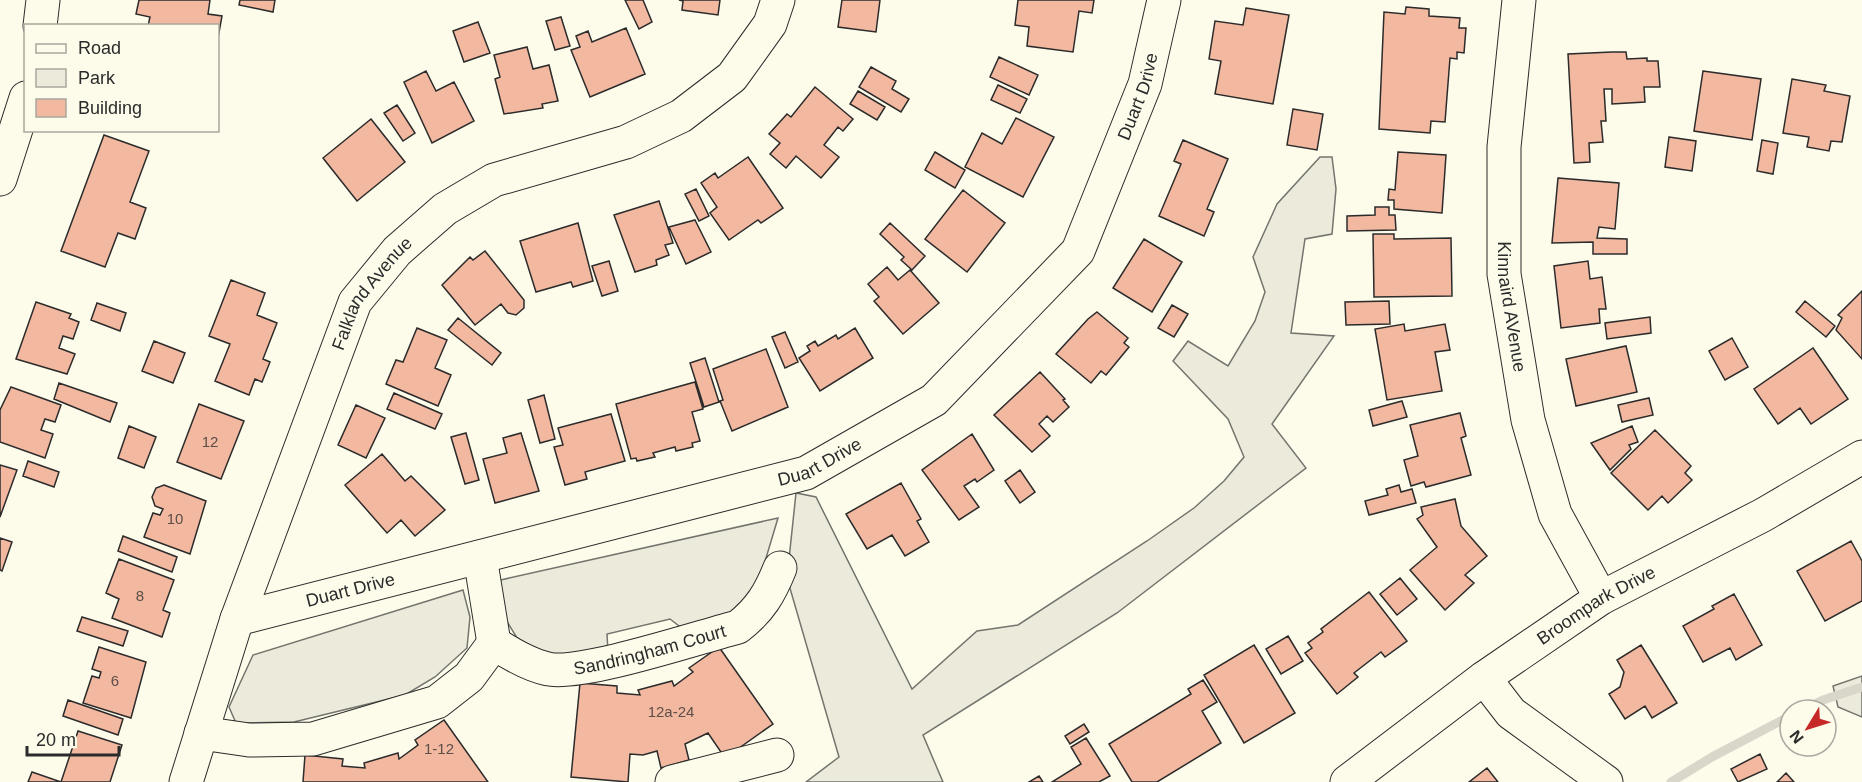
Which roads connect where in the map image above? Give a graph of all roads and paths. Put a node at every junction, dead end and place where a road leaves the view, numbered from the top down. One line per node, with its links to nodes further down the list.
1 (43, 0): 5 (street)
2 (778, 0): 13 (street, Falkland Avenue)
3 (1164, 0): 10 (street, Duart Drive)
4 (1519, 0): 12 (street, Kinnaird AVenue)
5 (40, 24)
6 (24, 101): 7 (street)
7 (7, 131): 8 (street)
8 (0, 179)
9 (1862, 457): 12 (street, Broompark Drive)
10 (480, 557): 13 (street, Duart Drive); 14 (street)
11 (780, 568): 14 (street, Sandringham Court)
12 (1601, 598): 15 (street, Broompark Drive)
13 (237, 619): 16 (street, Falkland Avenue)
14 (494, 643): 16 (street)
15 (1484, 678): 20 (street, Broompark Drive); 21 (street)
16 (201, 733): 18 (street, Falkland Avenue)
17 (777, 755): 19 (street)
18 (186, 782)
19 (672, 782)
20 (1347, 782)
21 (1606, 782)

